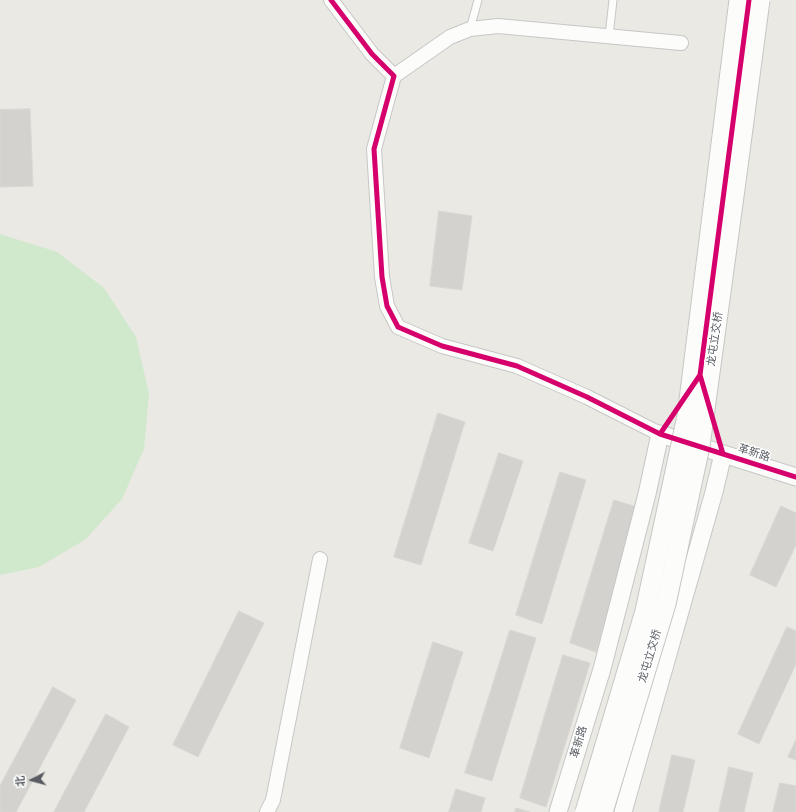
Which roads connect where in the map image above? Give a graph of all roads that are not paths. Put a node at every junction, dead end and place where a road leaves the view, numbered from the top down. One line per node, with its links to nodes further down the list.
1 (331, 0): 9 (street)
2 (478, 0): 6 (lane)
3 (613, 0): 7 (lane)
4 (739, 0): 16 (main road, 龙屯立交桥, bridge)
5 (760, 0): 17 (main road, 龙屯立交桥, bridge)
6 (470, 29): 7 (street); 9 (street)
7 (609, 36): 8 (street)
8 (681, 43)
9 (394, 76): 10 (street)
10 (660, 434): 11 (street, 革新路); 15 (street, 革新路)
11 (723, 454): 12 (street, 革新路); 18 (street, 革新路)
12 (796, 477)
13 (320, 559): 14 (street)
14 (267, 812)
15 (558, 812)
16 (585, 812)
17 (604, 812)
18 (622, 812)

